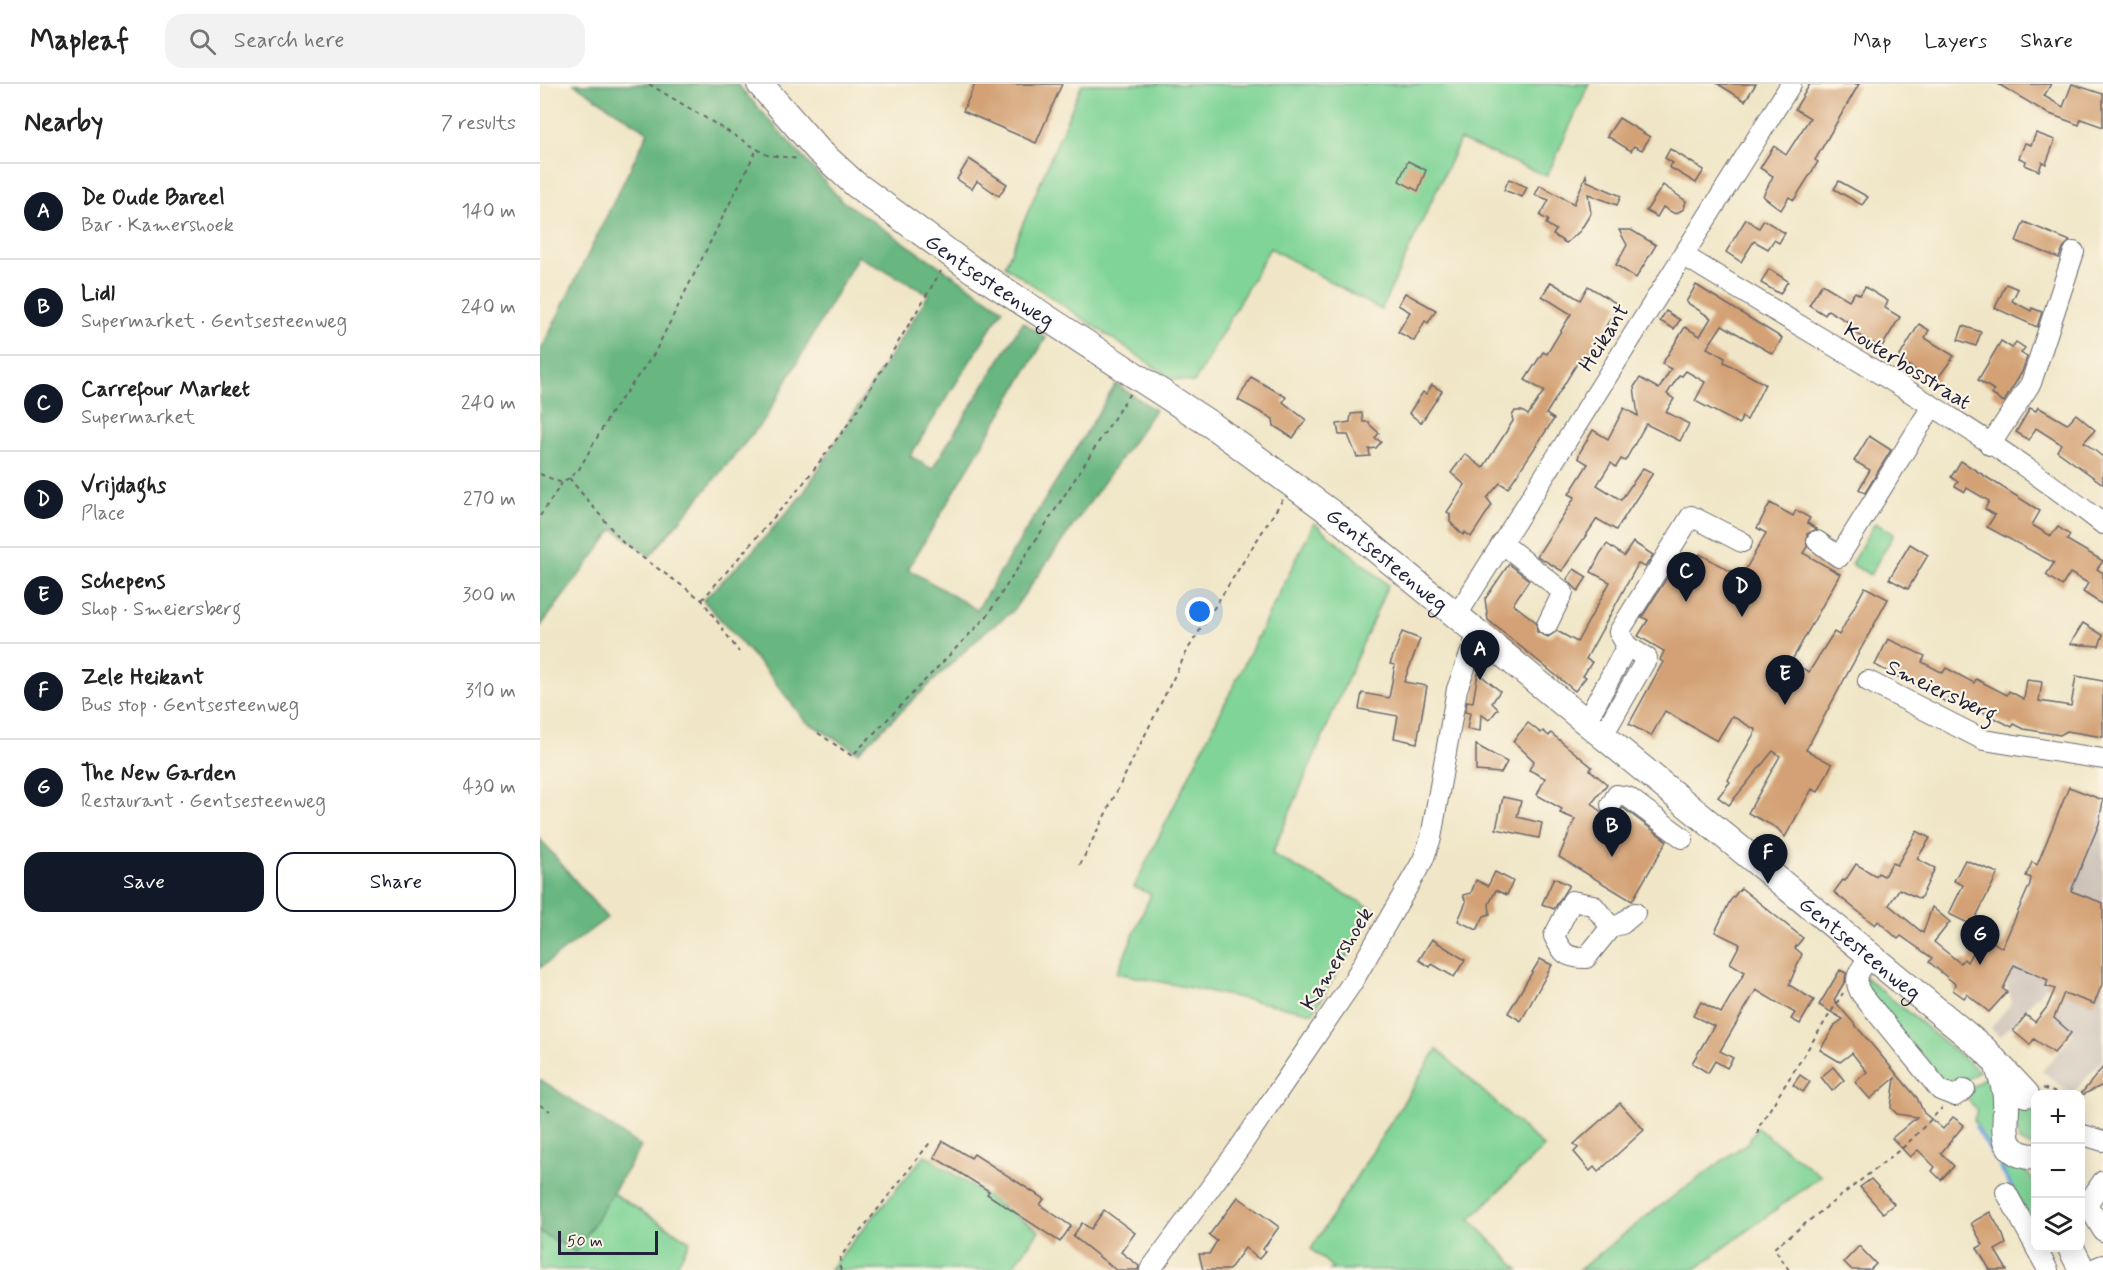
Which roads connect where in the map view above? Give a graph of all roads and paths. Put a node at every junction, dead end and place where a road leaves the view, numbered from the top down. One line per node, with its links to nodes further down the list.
1 (649, 84): 4 (path)
2 (760, 84): 5 (main road, Gentsesteenweg)
3 (1791, 84): 8 (street, Heikant)
4 (758, 149): 5 (path); 13 (path)
5 (818, 150): 7 (main road, Gentsesteenweg)
6 (2074, 252): 11 (street)
7 (951, 254): 9 (main road, Gentsesteenweg); 21 (path)
8 (1683, 255): 10 (street, Kouterbosstraat); 20 (street, Heikant)
9 (1139, 378): 15 (main road, Gentsesteenweg); 28 (path)
10 (1931, 408): 11 (street, Kouterbosstraat); 18 (street)
11 (1990, 445): 17 (street, Kouterbosstraat)
12 (540, 474): 14 (path)
13 (569, 478): 14 (path); 21 (path)
14 (562, 483): 16 (path)
15 (1292, 484): 22 (main road, Gentsesteenweg); 32 (path)
16 (540, 516)
17 (2103, 524)
18 (1817, 541)
19 (1742, 542): 27 (street)
20 (1502, 543): 22 (street, Heikant); 23 (street)
21 (702, 600): 25 (path)
22 (1457, 615): 24 (main road, Gentsesteenweg)
23 (1547, 625)
24 (1478, 633): 27 (main road, Gentsesteenweg); 56 (street, Kamershoek)
25 (739, 652)
26 (1868, 681): 29 (street, Smeiersberg)
27 (1594, 728): 35 (main road, Gentsesteenweg)
28 (818, 733)
29 (2103, 759)
30 (1611, 805): 31 (street)
31 (1683, 838)
32 (1080, 865)
33 (1635, 913): 34 (street)
34 (1611, 927)
35 (1864, 966): 36 (main road, Gentsesteenweg); 38 (street); 43 (path)
36 (1997, 1063): 37 (main road, Gentsesteenweg); 42 (main road, Gentsesteenweg)
37 (2031, 1090)
38 (1960, 1092): 57 (path)
39 (2031, 1096): 42 (main road, Gentsesteenweg)
40 (540, 1105): 41 (path)
41 (550, 1111)
42 (2006, 1112): 47 (main road, Gentsesteenweg)
43 (1758, 1134)
44 (2085, 1136): 46 (street)
45 (933, 1140): 55 (path)
46 (2103, 1141)
47 (2031, 1156)
48 (2103, 1181): 50 (street)
49 (2006, 1192): 51 (street)
50 (2103, 1231)
51 (2031, 1236)
52 (2039, 1252): 58 (street)
53 (2073, 1252): 59 (main road)
54 (2103, 1264): 60 (street)
55 (840, 1270)
56 (1150, 1270)
57 (1789, 1270)
58 (2048, 1270)
59 (2082, 1270)
60 (2091, 1270)

